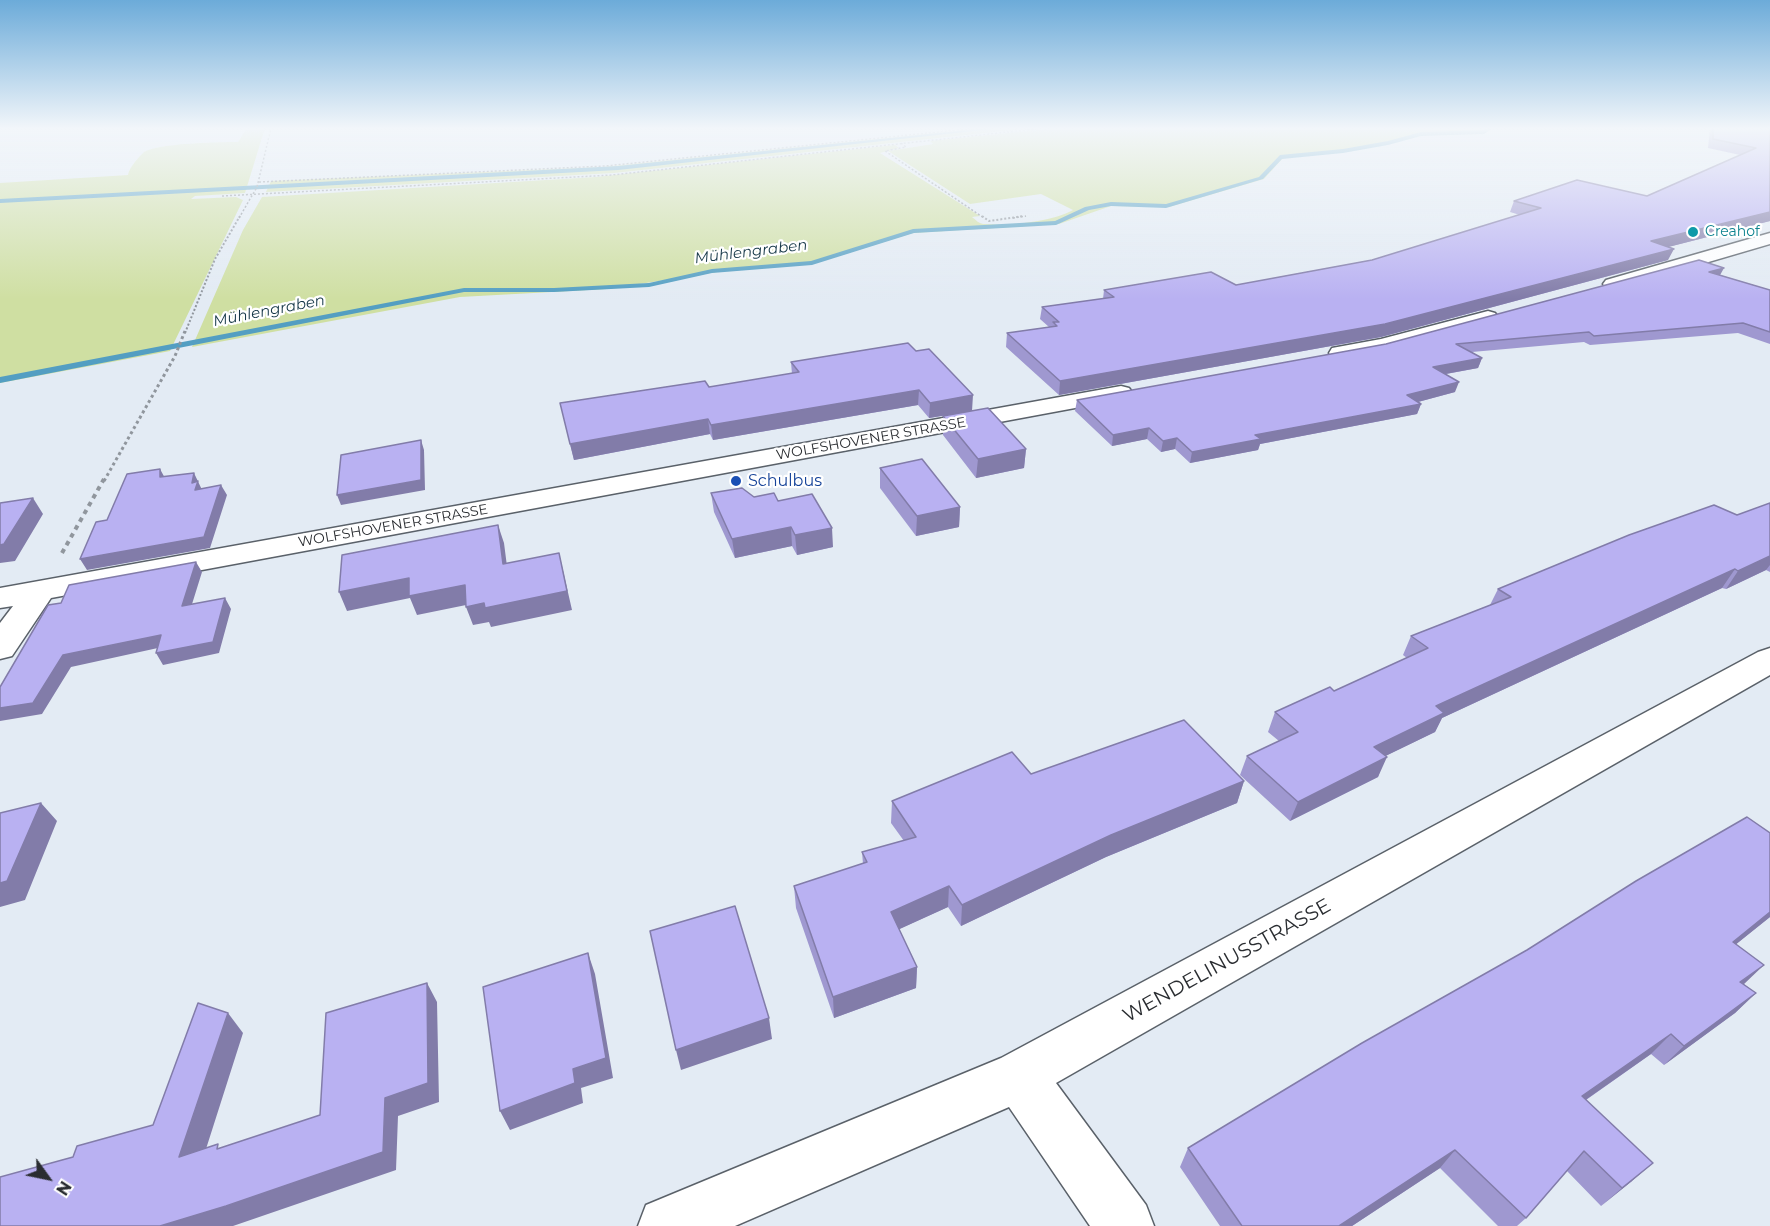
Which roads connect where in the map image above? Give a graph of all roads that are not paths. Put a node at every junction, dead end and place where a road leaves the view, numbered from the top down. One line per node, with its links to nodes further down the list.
1 (1770, 238): 2 (street)
2 (1589, 290)
3 (1508, 312): 4 (street)
4 (1311, 358)
5 (1146, 388): 6 (street, WOLFSHOVENER STRASSE)
6 (41, 590): 7 (street, WOLFSHOVENER STRASSE); 8 (street)
7 (0, 598)
8 (0, 648)
9 (1770, 660): 10 (street, WENDELINUSSTRASSE)
10 (1019, 1076): 11 (street, WENDELINUSSTRASSE); 12 (street)
11 (667, 1226)
12 (1125, 1226)

